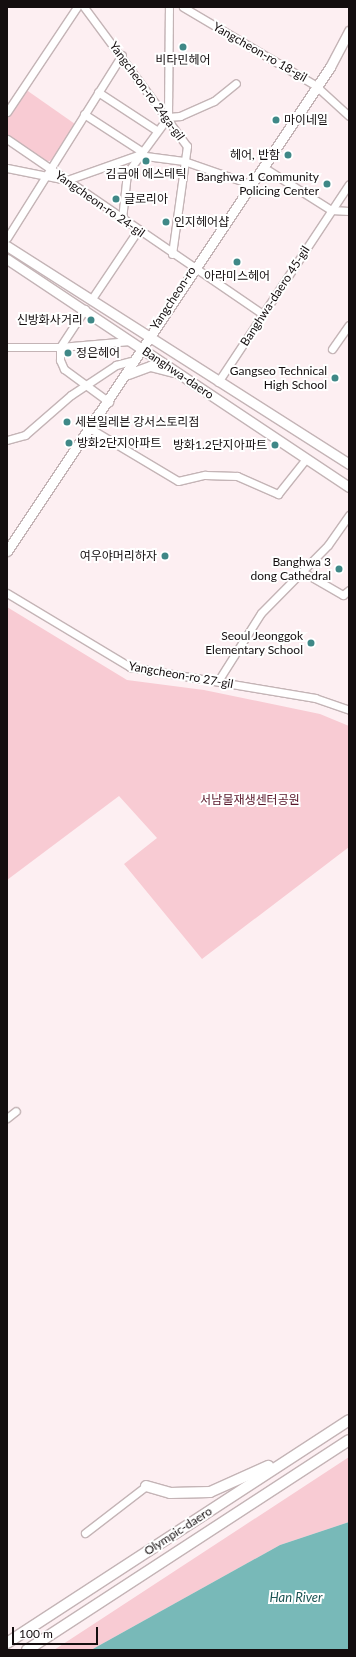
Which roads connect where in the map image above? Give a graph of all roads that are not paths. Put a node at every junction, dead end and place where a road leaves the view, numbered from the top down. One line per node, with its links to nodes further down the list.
1 (77, 7): 12 (street)
2 (84, 7): 7 (street, Yangcheon-ro 24ga-gil)
3 (169, 7): 15 (street)
4 (184, 7): 10 (street, Yangcheon-ro 18-gil)
5 (349, 31): 8 (main road, Yangcheon-ro)
6 (349, 44): 8 (main road)
7 (122, 55): 11 (street); 15 (street, Yangcheon-ro 24ga-gil)
8 (330, 67): 10 (main road, Yangcheon-ro)
9 (236, 83): 15 (street)
10 (316, 85): 14 (street, Yangcheon-ro 18-gil); 20 (main road, Yangcheon-ro)
11 (98, 92): 13 (street); 16 (street)
12 (7, 112)
13 (84, 114): 18 (street); 22 (street)
14 (349, 116)
15 (168, 117): 16 (street); 19 (street, Yangcheon-ro 24ga-gil)
16 (156, 130): 18 (street)
17 (7, 139): 22 (street, Yangcheon-ro 24-gil)
18 (140, 153): 19 (street); 24 (street); 29 (street)
19 (184, 161): 25 (street); 33 (street, Yangcheon-ro 24ga-gil)
20 (262, 167): 25 (main road, Yangcheon-ro); 27 (street)
21 (7, 168): 23 (street)
22 (50, 169): 23 (street); 24 (street, Yangcheon-ro 24-gil)
23 (45, 176): 24 (street); 31 (street)
24 (67, 180): 29 (street, Yangcheon-ro 24-gil)
25 (250, 184): 35 (main road, Yangcheon-ro)
26 (349, 184): 27 (street, Banghwa-daero 45-gil)
27 (331, 210): 28 (street); 38 (street, Banghwa-daero 45-gil)
28 (349, 211)
29 (122, 219): 30 (street, Yangcheon-ro 24-gil)
30 (138, 230): 33 (street, Yangcheon-ro 24-gil); 36 (street)
31 (7, 238)
32 (7, 246): 36 (main road, Banghwa-daero)
33 (172, 254): 35 (street, Yangcheon-ro 24-gil)
34 (7, 259): 37 (main road, Banghwa-daero)
35 (193, 268): 38 (street, Yangcheon-ro 24-gil); 40 (main road, Yangcheon-ro)
36 (91, 300): 40 (main road, Banghwa-daero)
37 (85, 309): 41 (main road, Banghwa-daero); 43 (street)
38 (263, 314): 49 (street, Banghwa-daero 45-gil)
39 (349, 325): 45 (street)
40 (148, 336): 44 (main road, Yangcheon-ro); 49 (main road, Banghwa-daero)
41 (132, 341): 43 (street); 44 (main road, Banghwa-daero)
42 (7, 346): 43 (street)
43 (60, 347): 50 (street)
44 (141, 347): 46 (main road, Yangcheon-ro); 47 (main road, Banghwa-daero)
45 (332, 349)
46 (135, 360): 48 (main road, Yangcheon-ro); 50 (street)
47 (180, 373): 48 (main road); 54 (main road, Banghwa-daero)
48 (128, 374): 51 (main road, Yangcheon-ro)
49 (218, 382): 55 (main road, Banghwa-daero)
50 (88, 386): 51 (street); 53 (street)
51 (109, 402): 52 (main road, Yangcheon-ro)
52 (92, 429): 54 (street); 58 (main road, Yangcheon-ro)
53 (7, 440)
54 (305, 460): 56 (main road, Banghwa-daero)
55 (349, 464)
56 (349, 488)
57 (349, 515): 59 (street)
58 (7, 551)
59 (303, 572): 61 (street); 62 (street)
60 (7, 593): 62 (street, Yangcheon-ro 27-gil)
61 (347, 594)
62 (218, 681): 63 (street, Yangcheon-ro 27-gil)
63 (349, 710)
64 (16, 1111): 65 (street)
65 (7, 1118)
66 (349, 1420): 68 (highway, Olympic-daero)
67 (349, 1440): 72 (highway, Olympic-daero)
68 (297, 1453): 69 (highway); 71 (highway, Olympic-daero)
69 (146, 1486): 70 (street)
70 (85, 1533)
71 (7, 1643)
72 (27, 1650)

